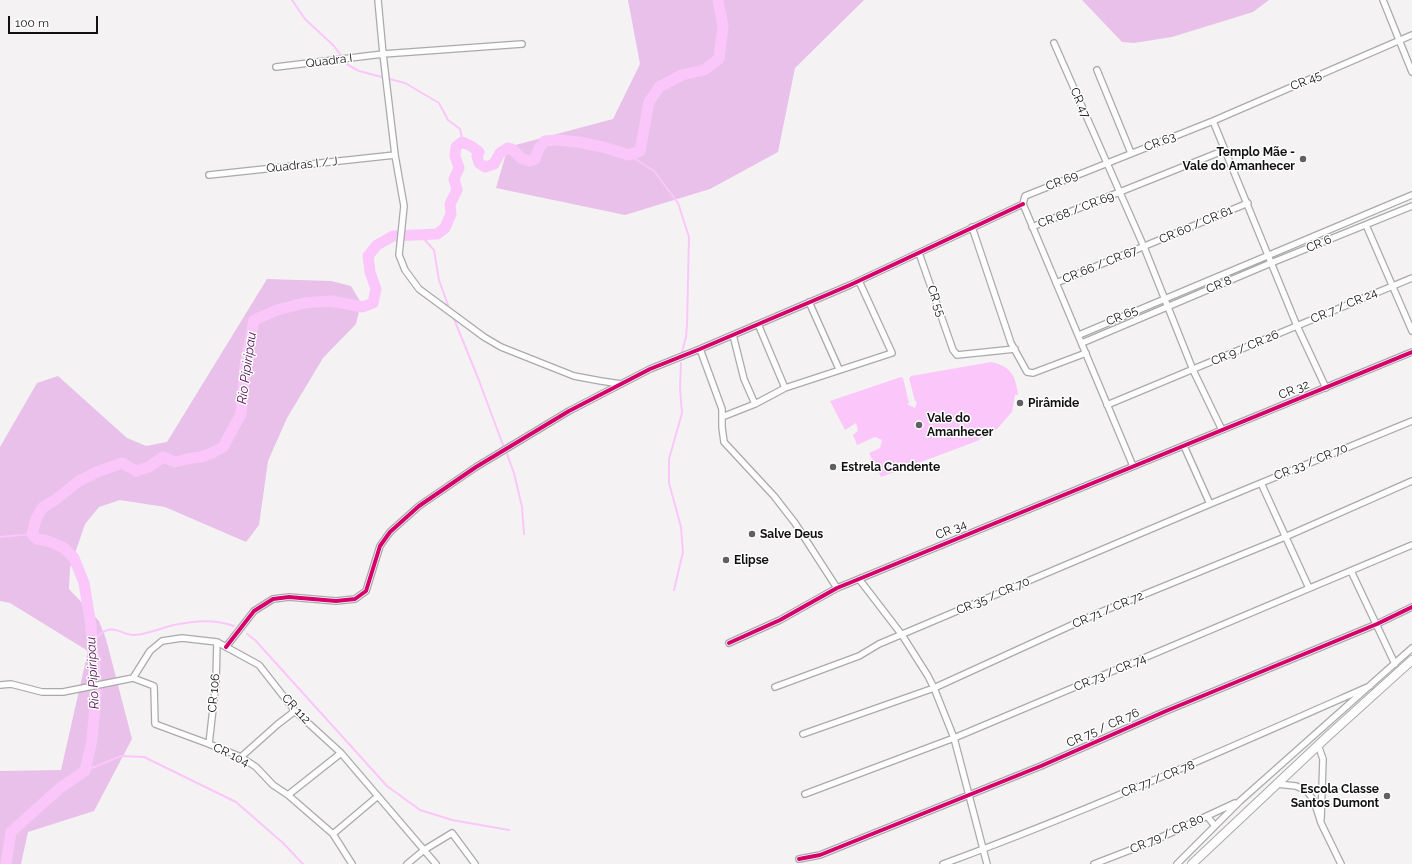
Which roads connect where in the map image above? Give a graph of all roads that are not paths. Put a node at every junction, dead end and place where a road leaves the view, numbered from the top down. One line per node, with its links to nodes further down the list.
1 (378, 0): 7 (street)
2 (1383, 0): 4 (street)
3 (1412, 35): 4 (street, CR 45)
4 (1400, 40): 10 (street); 11 (street, CR 45)
5 (1054, 43): 15 (street, CR 47)
6 (522, 44): 7 (street, Quadra I)
7 (383, 54): 8 (street, Quadra I); 14 (street)
8 (276, 67)
9 (1096, 70): 13 (street)
10 (1412, 72)
11 (1213, 121): 12 (street); 13 (street, CR 63)
12 (1225, 150): 17 (street, CR 68 / CR 69); 19 (street)
13 (1131, 154): 15 (street, CR 63)
14 (395, 156): 16 (street, Quadras I / J); 48 (street)
15 (1107, 163): 17 (street, CR 47); 20 (street, CR 69)
16 (209, 175)
17 (1120, 193): 24 (street, CR 68 / CR 69); 25 (street, CR 47)
18 (1412, 195): 27 (street, CR 65)
19 (1248, 203): 25 (street, CR 60 / CR 61); 27 (street)
20 (1023, 204): 23 (street); 24 (street)
21 (1412, 206): 22 (street, CR 6)
22 (1366, 224): 28 (street, CR 6); 32 (street)
23 (972, 227): 26 (street); 42 (street)
24 (1032, 227): 31 (street)
25 (1144, 247): 31 (street, CR 66 / CR 67); 33 (street, CR 47)
26 (919, 253): 30 (street); 42 (street, CR 55)
27 (1268, 255): 28 (street); 33 (street, CR 65)
28 (1271, 263): 35 (street, CR 8); 37 (street)
29 (1412, 278): 32 (street, CR 7 / CR 24)
30 (859, 281): 34 (street); 46 (street)
31 (1056, 283): 40 (street)
32 (1392, 286): 37 (street, CR 7 / CR 24); 38 (street)
33 (1165, 298): 35 (street, CR 47); 40 (street, CR 65)
34 (809, 302): 36 (street); 46 (street)
35 (1167, 307): 41 (street, CR 8); 47 (street, CR 47)
36 (758, 324): 39 (street); 49 (street)
37 (1297, 326): 47 (street, CR 9 / CR 26); 50 (street)
38 (1412, 331)
39 (733, 335): 43 (street); 51 (street)
40 (1079, 335): 41 (street)
41 (1082, 343): 45 (street)
42 (1014, 349): 45 (street)
43 (700, 350): 48 (street); 53 (street)
44 (1412, 352): 50 (street, CR 32)
45 (1086, 353): 52 (street)
46 (839, 369): 49 (street)
47 (1194, 370): 52 (street, CR 9 / CR 26); 55 (street, CR 47)
48 (621, 384): 72 (street)
49 (785, 388): 51 (street)
50 (1326, 388): 55 (street, CR 32)
51 (755, 404): 53 (street)
52 (1107, 406): 57 (street)
53 (722, 417): 65 (street)
54 (1412, 420): 59 (street, CR 33 / CR 70)
55 (1222, 430): 56 (street, CR 32)
56 (1184, 446): 57 (street, CR 34); 60 (street)
57 (1133, 466): 64 (street, CR 34)
58 (1412, 481): 61 (street, CR 71 / CR 72)
59 (1261, 483): 60 (street, CR 33 / CR 70); 61 (street)
60 (1210, 504): 69 (street, CR 35 / CR 70)
61 (1285, 537): 66 (street); 80 (street, CR 71 / CR 72)
62 (1412, 545): 63 (street, CR 73 / CR 74)
63 (1351, 571): 66 (street, CR 73 / CR 74); 68 (street)
64 (859, 579): 65 (street, CR 34); 69 (street)
65 (838, 588): 71 (street, CR 34)
66 (1309, 588): 83 (street, CR 73 / CR 74)
67 (1412, 607): 68 (street, CR 75 / CR 76)
68 (1377, 624): 75 (street); 91 (street, CR 75 / CR 76)
69 (902, 635): 79 (street, CR 35 / CR 70); 80 (street)
70 (217, 642): 72 (street, CR 112); 76 (street, CR 112); 84 (street, CR 106)
71 (729, 643)
72 (226, 647): 81 (street, CR 112)
73 (1412, 648): 75 (street)
74 (1412, 660): 85 (main road)
75 (1394, 664): 78 (street)
76 (134, 678): 77 (street); 84 (street, CR 104)
77 (0, 685)
78 (1370, 686): 93 (street); 98 (street, CR 77 / CR 78)
79 (774, 687)
80 (934, 688): 82 (street, CR 71 / CR 72); 83 (street)
81 (295, 711): 86 (street, CR 112); 87 (street)
82 (803, 734)
83 (954, 738): 89 (street, CR 73 / CR 74); 91 (street)
84 (210, 744): 87 (street, CR 104)
85 (1318, 745): 88 (main road); 95 (street)
86 (340, 753): 90 (street); 92 (street, CR 112)
87 (241, 757): 90 (street, CR 104)
88 (1277, 784): 95 (street); 109 (main road)
89 (805, 794)
90 (288, 795): 97 (street, CR 104)
91 (968, 795): 98 (street); 100 (street, CR 75 / CR 76)
92 (378, 796): 97 (street); 99 (street, CR 112)
93 (1240, 801): 94 (street, CR 79 / CR 80); 96 (street)
94 (1207, 816): 96 (street); 107 (street, CR 79 / CR 80)
95 (1321, 823): 110 (street)
96 (1215, 826): 108 (street)
97 (333, 834): 101 (street, CR 104)
98 (984, 849): 105 (street, CR 77 / CR 78); 106 (street)
99 (424, 850): 102 (street); 103 (street, CR 112); 104 (street)
100 (799, 859)
101 (352, 864)
102 (406, 864)
103 (436, 864)
104 (475, 864)
105 (943, 864)
106 (987, 864)
107 (1094, 864)
108 (1177, 864)
109 (1192, 864)
110 (1341, 864)

